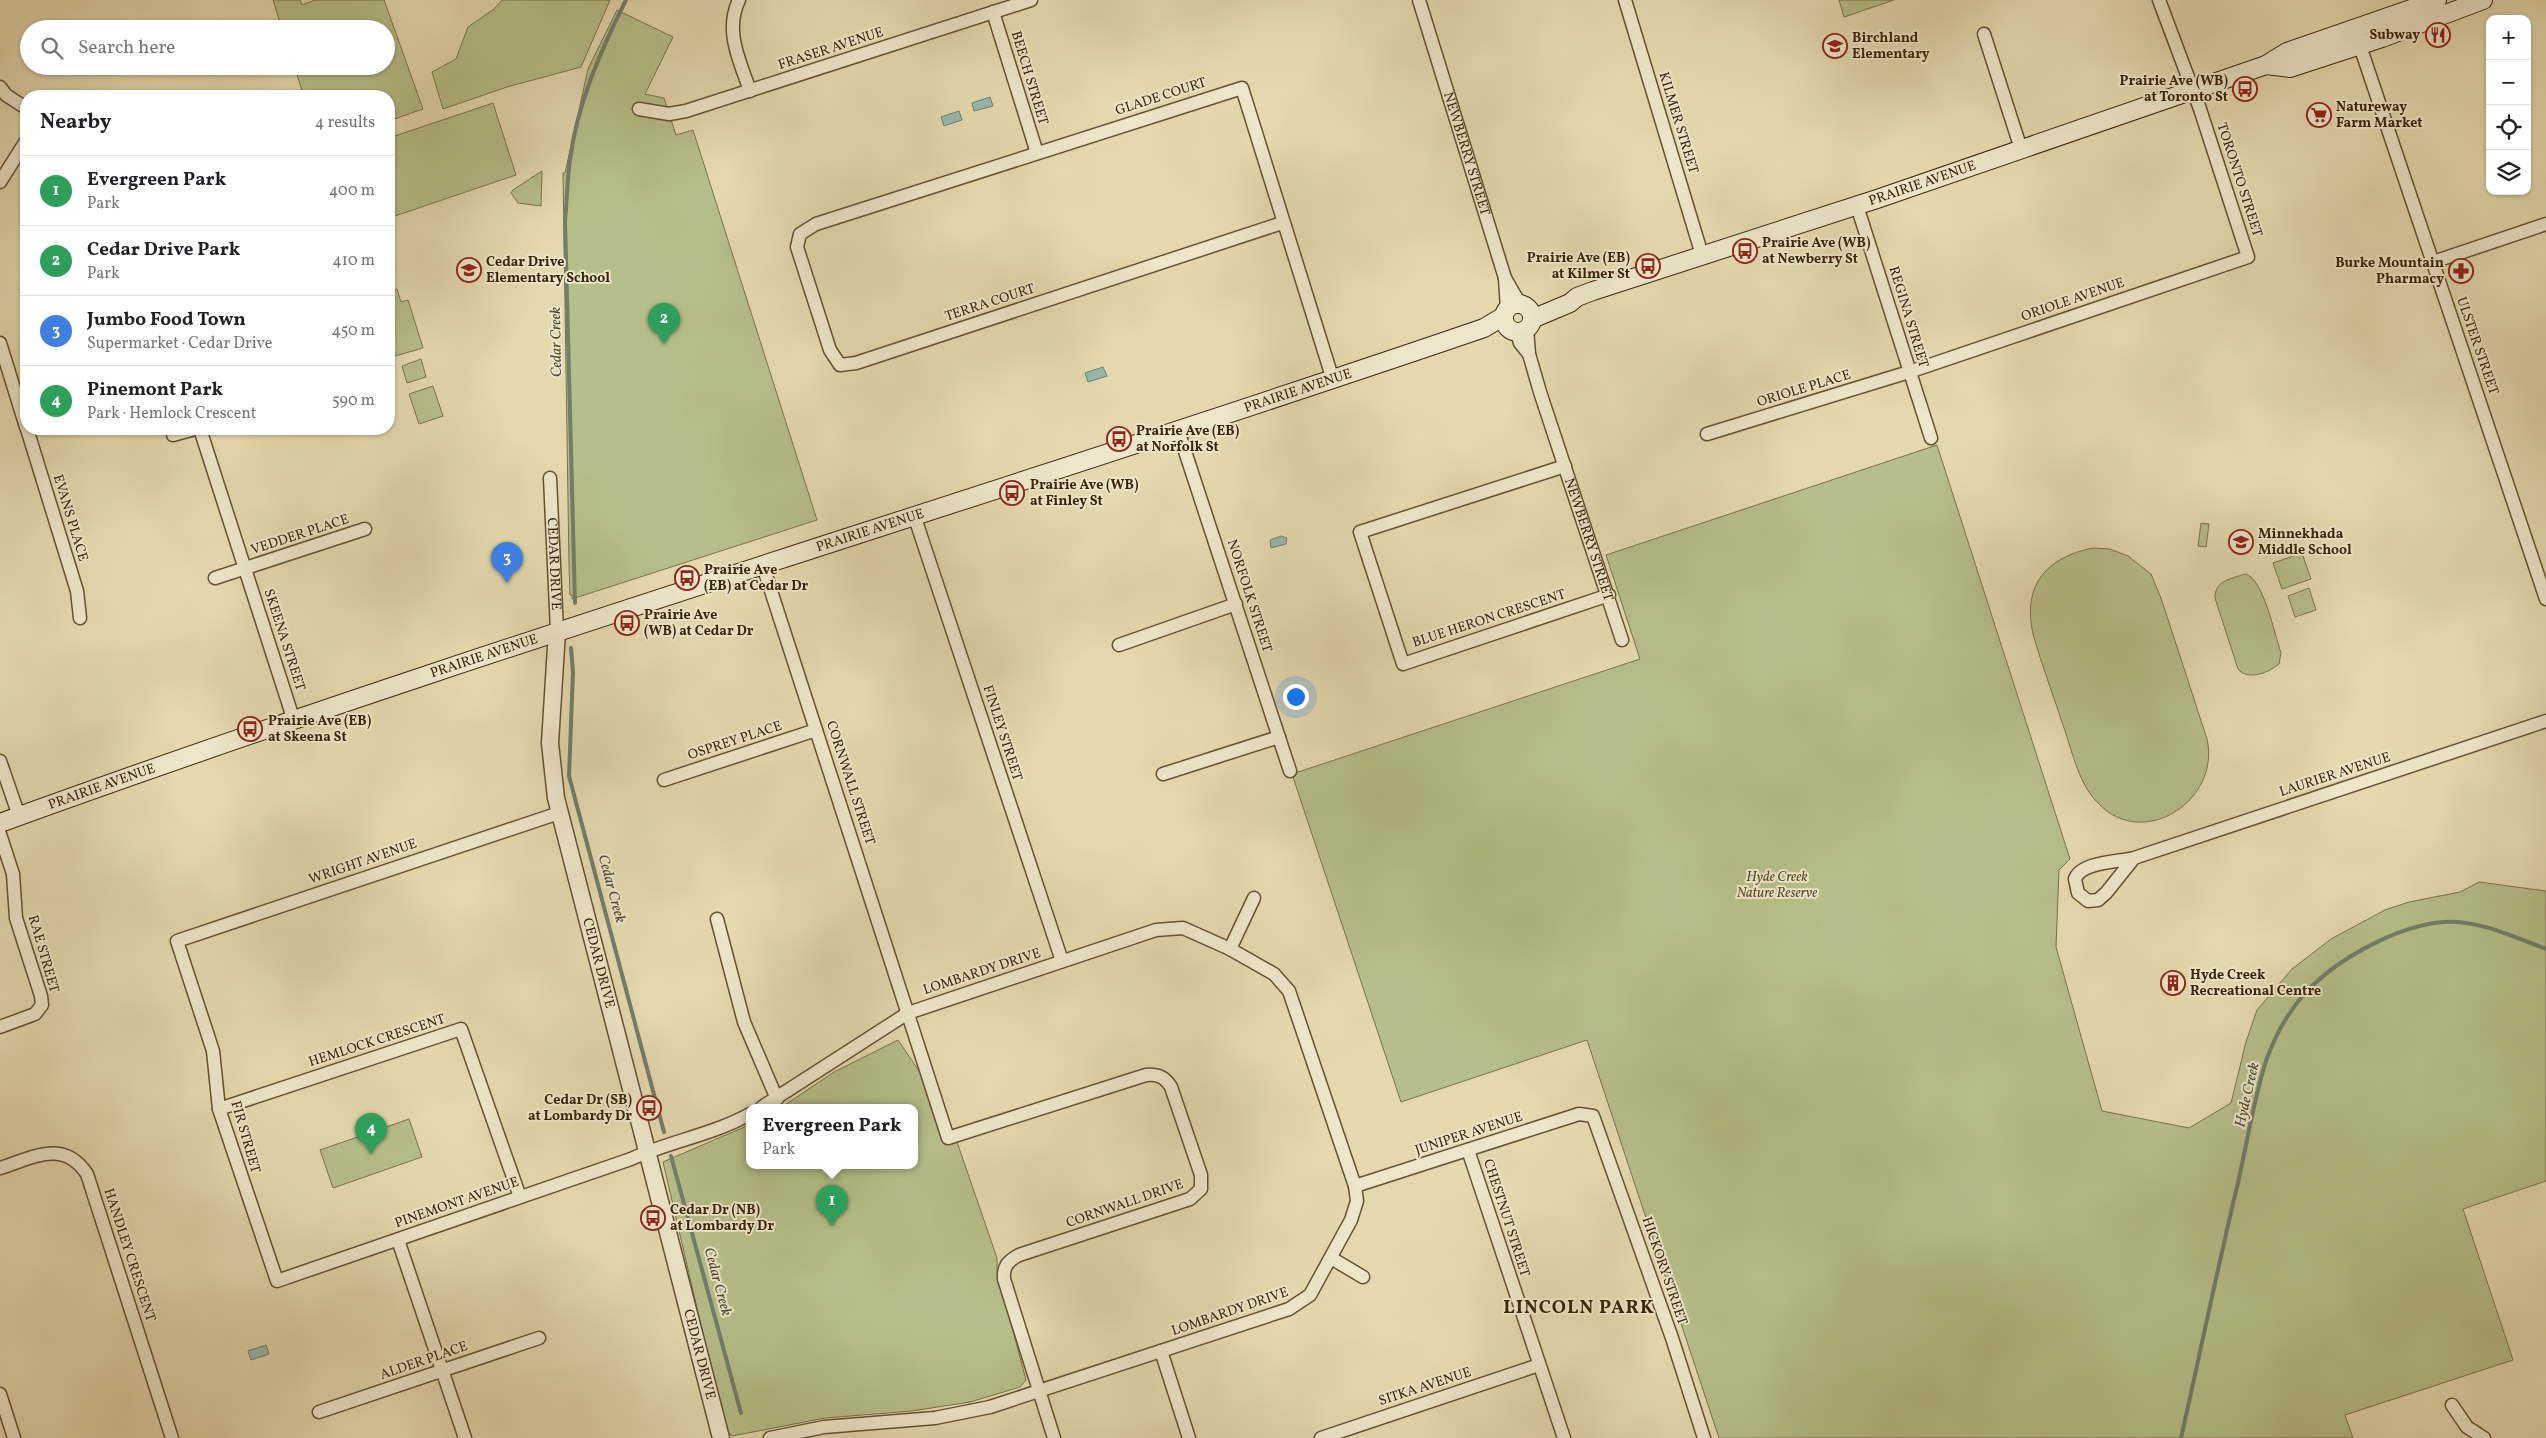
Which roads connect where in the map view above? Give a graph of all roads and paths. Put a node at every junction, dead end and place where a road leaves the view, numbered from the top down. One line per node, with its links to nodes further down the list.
1 (739, 0): 14 (street)
2 (1031, 0): 8 (street, FRASER AVENUE)
3 (1419, 0): 28 (street, NEWBERRY STREET)
4 (1625, 0): 25 (street, KILMER STREET)
5 (2159, 0): 13 (street, TORONTO STREET)
6 (2437, 0): 11 (main road, PRAIRIE AVENUE)
7 (2483, 0): 10 (main road, PRAIRIE AVENUE)
8 (993, 12): 14 (street, FRASER AVENUE); 19 (street, BEECH STREET)
9 (1984, 34): 17 (street)
10 (2360, 46): 11 (main road, PRAIRIE AVENUE); 27 (street, ULSTER STREET)
11 (2266, 65): 13 (main road, PRAIRIE AVENUE)
12 (0, 87): 15 (street)
13 (2193, 90): 17 (main road, PRAIRIE AVENUE); 26 (street, TORONTO STREET)
14 (750, 91): 16 (street, FRASER AVENUE)
15 (20, 104)
16 (639, 109)
17 (2022, 149): 21 (main road, PRAIRIE AVENUE)
18 (20, 150): 20 (street)
19 (1036, 153): 22 (street, GLADE COURT); 24 (street, GLADE COURT)
20 (0, 182)
21 (1857, 206): 25 (main road, PRAIRIE AVENUE); 30 (street, REGINA STREET)
22 (1282, 223): 24 (street, TERRA COURT); 31 (street, GLADE COURT)
23 (2546, 224): 27 (street)
24 (800, 234)
25 (1702, 255): 28 (main road, PRAIRIE AVENUE)
26 (2248, 257): 30 (street, ORIOLE AVENUE)
27 (2433, 262): 46 (street, ULSTER STREET)
28 (1518, 318): 31 (main road, PRAIRIE AVENUE); 38 (street, NEWBERRY STREET)
29 (0, 343): 32 (street, EVANS PLACE)
30 (1909, 372): 34 (street, ORIOLE PLACE); 37 (street, REGINA STREET)
31 (1333, 380): 33 (main road, PRAIRIE AVENUE)
32 (20, 408)
33 (1178, 430): 40 (main road, PRAIRIE AVENUE); 47 (street, NORFOLK STREET)
34 (1707, 434)
35 (28, 435): 48 (street, EVANS PLACE)
36 (202, 435): 43 (street, SKEENA STREET)
37 (1931, 438)
38 (1566, 466): 45 (street, NEWBERRY STREET); 45 (street, BLUE HERON CRESCENT)
39 (550, 478): 49 (street, CEDAR DRIVE)
40 (914, 515): 42 (main road, PRAIRIE AVENUE); 69 (street, FINLEY STREET)
41 (365, 529): 43 (street, VEDDER PLACE)
42 (762, 563): 49 (main road, PRAIRIE AVENUE); 54 (street, CORNWALL STREET)
43 (245, 569): 44 (street); 52 (street, SKEENA STREET)
44 (215, 578)
45 (1609, 595): 50 (street, NEWBERRY STREET)
46 (2546, 598)
47 (1236, 604): 51 (street); 55 (street, NORFOLK STREET)
48 (80, 618)
49 (557, 631): 52 (main road, PRAIRIE AVENUE); 60 (street, CEDAR DRIVE)
50 (1622, 640)
51 (1119, 645)
52 (294, 721): 61 (main road, PRAIRIE AVENUE)
53 (2546, 721): 64 (street, LAURIER AVENUE)
54 (816, 730): 59 (street, OSPREY PLACE); 70 (street, CORNWALL STREET)
55 (1279, 737): 57 (street, NORFOLK STREET); 58 (street)
56 (0, 761): 61 (street)
57 (1290, 770)
58 (1163, 774)
59 (664, 780)
60 (559, 812): 67 (street, WRIGHT AVENUE); 78 (street, CEDAR DRIVE)
61 (19, 816): 62 (main road, PRAIRIE AVENUE)
62 (0, 823)
63 (0, 834): 71 (street, RAE STREET)
64 (2134, 858): 64 (street, LAURIER AVENUE)
65 (1254, 898): 68 (street)
66 (717, 919): 72 (street)
67 (177, 941): 74 (street, FIR STREET)
68 (1230, 949): 69 (street, LOMBARDY DRIVE); 80 (street, LOMBARDY DRIVE)
69 (1062, 961): 70 (street, LOMBARDY DRIVE)
70 (908, 1013): 72 (street, LOMBARDY DRIVE); 90 (street, CORNWALL DRIVE)
71 (0, 1027)
72 (778, 1099): 73 (street, LOMBARDY DRIVE)
73 (768, 1104)
74 (219, 1109): 81 (street, HEMLOCK CRESCENT); 85 (street, FIR STREET)
75 (746, 1116): 78 (street)
76 (1593, 1116): 77 (street, JUNIPER AVENUE); 103 (street, HICKORY STREET)
77 (1468, 1150): 80 (street, JUNIPER AVENUE); 88 (street, CHESTNUT STREET)
78 (647, 1152): 81 (street, PINEMONT AVENUE); 97 (street, CEDAR DRIVE)
79 (0, 1168): 95 (street, HANDLEY CRESCENT)
80 (1355, 1186): 83 (street, LOMBARDY DRIVE)
81 (520, 1196): 82 (street, PINEMONT AVENUE)
82 (398, 1240): 85 (street, PINEMONT AVENUE); 89 (street)
83 (1331, 1258): 84 (street); 87 (street, LOMBARDY DRIVE)
84 (1363, 1277)
85 (277, 1281)
86 (538, 1338): 89 (street, ALDER PLACE)
87 (1161, 1351): 90 (street, LOMBARDY DRIVE); 100 (street)
88 (1539, 1365): 101 (street, SITKA AVENUE); 102 (street, CHESTNUT STREET)
89 (442, 1371): 93 (street, ALDER PLACE); 96 (street)
90 (1039, 1392): 98 (street, LOMBARDY DRIVE); 99 (street, CORNWALL DRIVE)
91 (0, 1394): 94 (street)
92 (2452, 1405): 104 (street)
93 (319, 1412)
94 (14, 1438)
95 (172, 1438)
96 (465, 1438)
97 (721, 1438)
98 (770, 1438)
99 (1054, 1438)
100 (1189, 1438)
101 (1321, 1438)
102 (1564, 1438)
103 (1704, 1438)
104 (2484, 1438)

